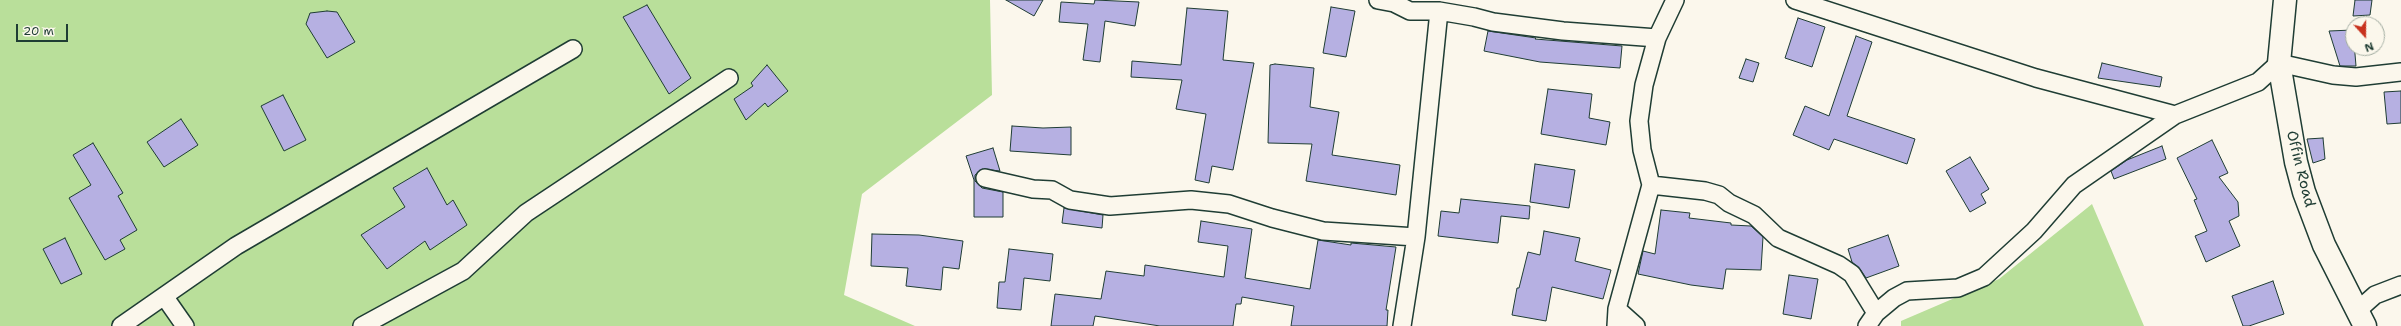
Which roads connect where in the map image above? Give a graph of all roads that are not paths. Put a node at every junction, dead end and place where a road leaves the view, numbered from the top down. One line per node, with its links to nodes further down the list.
1 (1378, 0): 5 (street)
2 (1675, 0): 6 (street)
3 (1795, 0): 11 (street)
4 (2285, 0): 8 (street, Offin Road)
5 (1440, 11): 6 (street); 14 (street)
6 (1657, 38): 13 (street)
7 (573, 49): 16 (street)
8 (2279, 63): 9 (street); 11 (street); 18 (street, Offin Road)
9 (2401, 72)
10 (729, 78): 22 (street)
11 (2175, 115): 19 (street)
12 (985, 178): 14 (street)
13 (1651, 186): 17 (street); 19 (street)
14 (1416, 237): 23 (street)
15 (2401, 285): 18 (street)
16 (164, 296): 20 (street); 21 (street)
17 (1617, 318): 24 (street)
18 (2361, 319)
19 (1872, 320)
20 (121, 326)
21 (185, 326)
22 (362, 326)
23 (1402, 326)
24 (1636, 326)

